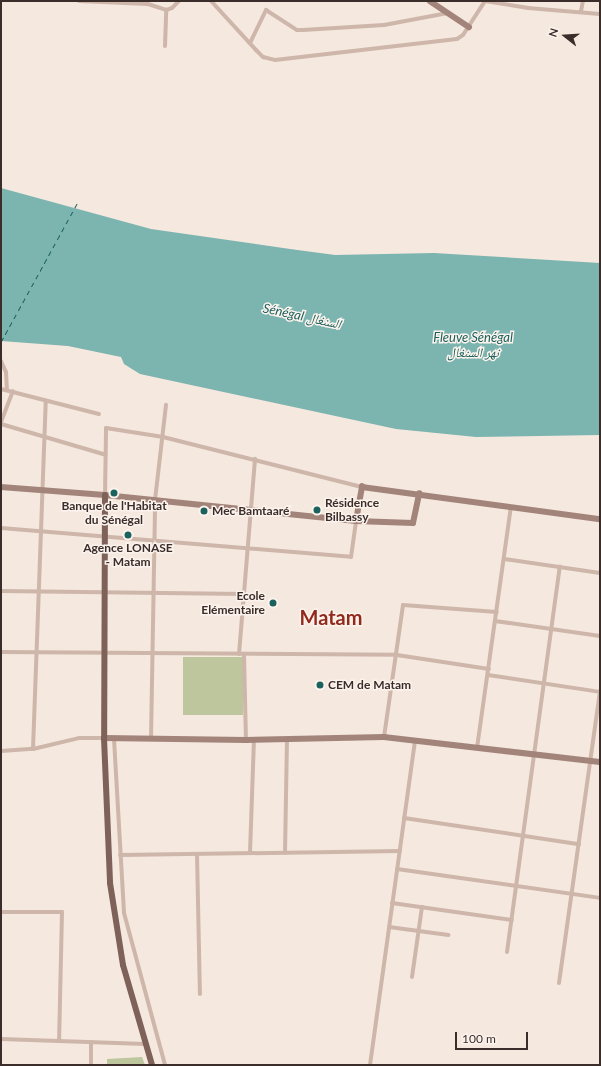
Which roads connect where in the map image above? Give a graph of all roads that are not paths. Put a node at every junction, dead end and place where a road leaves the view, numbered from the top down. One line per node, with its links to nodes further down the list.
1 (79, 1): 7 (street)
2 (179, 1): 7 (street)
3 (211, 1): 12 (street)
4 (430, 1): 9 (main road)
5 (485, 1): 8 (street); 11 (street)
6 (583, 1): 8 (street)
7 (166, 10): 13 (street)
8 (581, 11): 10 (street)
9 (449, 13): 11 (main road); 12 (street)
10 (600, 14)
11 (469, 27): 12 (street)
12 (250, 43)
13 (165, 46)
14 (1, 361): 16 (street)
15 (1, 389): 16 (street)
16 (7, 390): 17 (street)
17 (13, 391): 18 (street); 21 (street)
18 (46, 401): 20 (street); 23 (street)
19 (166, 405): 22 (street)
20 (99, 414)
21 (1, 423): 23 (street)
22 (163, 437): 24 (street); 25 (street); 31 (street)
23 (44, 438): 24 (street); 28 (street)
24 (106, 455): 30 (street)
25 (255, 459): 27 (street); 33 (street)
26 (1, 487): 28 (main road)
27 (362, 487): 29 (main road); 35 (main road)
28 (41, 491): 30 (main road); 37 (street)
29 (419, 494): 32 (main road); 35 (main road)
30 (105, 495): 31 (main road); 38 (main road)
31 (155, 500): 33 (main road); 39 (street)
32 (511, 507): 34 (main road); 41 (street)
33 (250, 511): 35 (main road); 40 (street)
34 (600, 519)
35 (356, 521): 40 (street)
36 (1, 528): 37 (street)
37 (40, 531): 38 (street); 45 (street)
38 (105, 537): 39 (street); 46 (main road)
39 (154, 541): 40 (street); 47 (street)
40 (247, 549): 48 (street)
41 (504, 559): 42 (street); 49 (street)
42 (560, 567): 43 (street); 51 (street)
43 (600, 573)
44 (1, 591): 45 (street)
45 (39, 591): 46 (street); 54 (street)
46 (105, 592): 47 (street); 55 (main road)
47 (153, 593): 48 (street); 56 (street)
48 (244, 594): 57 (street)
49 (497, 612): 50 (street); 59 (street)
50 (496, 621): 51 (street); 60 (street)
51 (552, 629): 52 (street); 62 (street)
52 (600, 636)
53 (1, 652): 54 (street)
54 (37, 652): 55 (street); 73 (street)
55 (105, 653): 56 (street); 65 (main road)
56 (152, 653): 57 (street); 67 (street)
57 (238, 654): 58 (street)
58 (244, 654): 59 (street); 69 (street)
59 (397, 655): 60 (street); 64 (street)
60 (489, 669): 61 (street)
61 (488, 676): 62 (street); 72 (street)
62 (544, 684): 63 (street); 75 (street)
63 (600, 691): 76 (street)
64 (384, 737): 68 (main road); 71 (main road)
65 (104, 738): 66 (main road); 73 (street); 91 (main road)
66 (114, 739): 67 (main road); 85 (street)
67 (151, 739): 69 (main road)
68 (287, 739): 70 (main road); 83 (street)
69 (246, 740): 70 (main road)
70 (254, 740): 82 (street)
71 (415, 741): 72 (main road); 78 (street)
72 (477, 748): 75 (main road)
73 (33, 749): 74 (street)
74 (1, 751)
75 (534, 755): 76 (main road); 79 (street)
76 (590, 761): 77 (main road); 80 (street)
77 (600, 762)
78 (404, 818): 79 (street); 81 (street)
79 (523, 836): 80 (street); 87 (street)
80 (579, 844): 88 (street)
81 (400, 851): 83 (street); 86 (street)
82 (250, 853): 83 (street); 84 (street)
83 (285, 853)
84 (197, 854): 85 (street); 102 (street)
85 (120, 855): 90 (street)
86 (397, 869): 87 (street); 92 (street)
87 (516, 886): 88 (street); 95 (street)
88 (572, 894): 89 (street); 101 (street)
89 (600, 898)
90 (123, 901): 91 (street); 109 (street)
91 (112, 902): 106 (main road)
92 (392, 903): 93 (street); 96 (street)
93 (422, 907): 95 (street); 97 (street)
94 (1, 912): 104 (street)
95 (512, 920): 99 (street)
96 (389, 927): 97 (street); 110 (street)
97 (419, 931): 98 (street); 100 (street)
98 (448, 935)
99 (507, 952)
100 (412, 977)
101 (560, 983)
102 (200, 994)
103 (1, 1039): 104 (street)
104 (59, 1041): 105 (street)
105 (91, 1042): 106 (street); 107 (street)
106 (145, 1044): 108 (main road)
107 (91, 1065)
108 (152, 1065)
109 (165, 1065)
110 (370, 1065)

